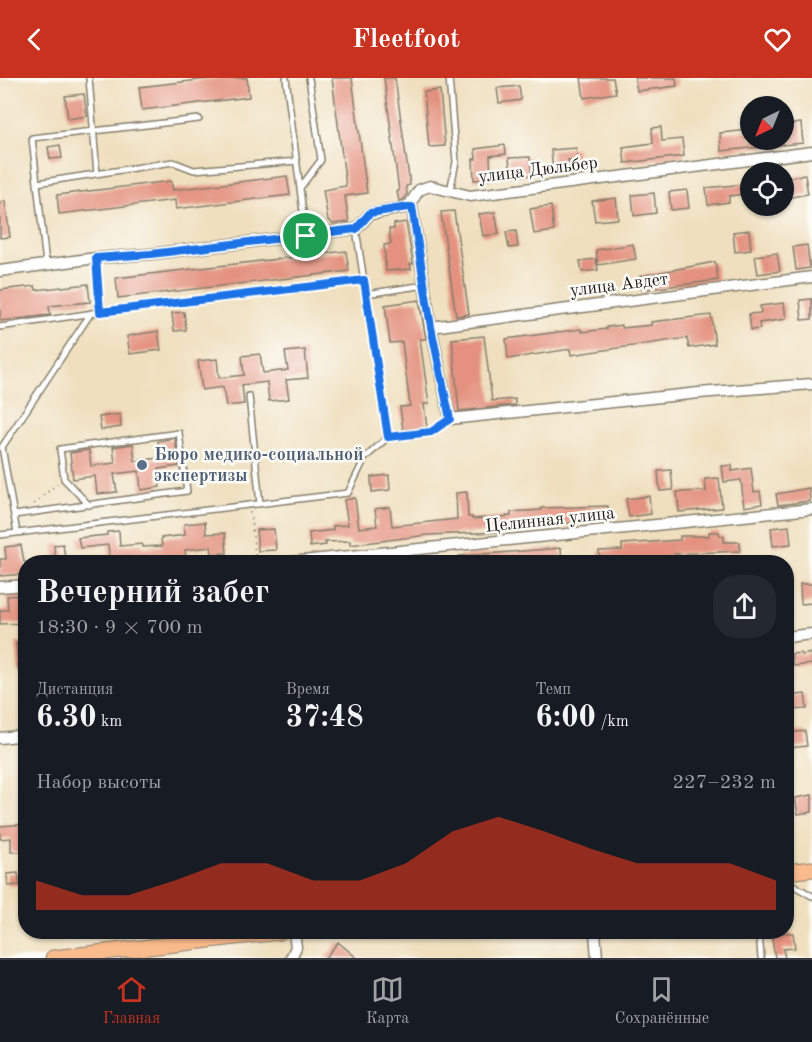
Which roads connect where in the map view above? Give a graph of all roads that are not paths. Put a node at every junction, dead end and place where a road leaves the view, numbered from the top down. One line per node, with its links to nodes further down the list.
1 (89, 78): 6 (lane)
2 (286, 78): 8 (lane)
3 (309, 78): 11 (lane)
4 (449, 78): 12 (lane)
5 (199, 119): 6 (lane)
6 (93, 131): 9 (lane); 10 (lane)
7 (812, 152): 12 (street, улица Дюльбер)
8 (297, 161): 9 (lane); 11 (lane)
9 (97, 174): 10 (lane)
10 (37, 183): 17 (lane)
11 (300, 188): 15 (lane)
12 (450, 191): 13 (street, улица Дюльбер)
13 (408, 207): 14 (street); 21 (street)
14 (356, 229): 15 (street); 20 (lane)
15 (306, 236): 16 (street)
16 (96, 258): 17 (street); 23 (lane)
17 (46, 264): 18 (street)
18 (0, 271)
19 (812, 277): 26 (street, улица Авдет)
20 (364, 280): 22 (lane); 23 (lane)
21 (425, 285): 22 (lane); 26 (street)
22 (366, 294): 30 (lane)
23 (100, 312): 24 (lane)
24 (91, 313): 25 (lane); 34 (lane)
25 (0, 327)
26 (431, 327): 29 (street)
27 (812, 384): 29 (street)
28 (249, 396): 31 (lane)
29 (450, 419): 30 (lane)
30 (388, 437): 31 (lane)
31 (260, 504): 35 (lane)
32 (89, 505): 32 (lane); 34 (lane)
33 (812, 509): 37 (street, Целинная улица)
34 (14, 515): 35 (lane)
35 (16, 533): 36 (lane)
36 (0, 536)
37 (361, 555)
38 (18, 586): 39 (street)
39 (0, 587)
40 (812, 634): 41 (street)
41 (794, 636)
42 (18, 736): 43 (street)
43 (0, 738)
44 (812, 869): 45 (main road)
45 (794, 871)
46 (794, 886): 47 (lane)
47 (812, 896)
48 (200, 939): 52 (main road)
49 (295, 939): 53 (street)
50 (595, 939): 54 (street)
51 (760, 939): 55 (lane)
52 (53, 958)
53 (291, 958)
54 (597, 958)
55 (761, 958)

